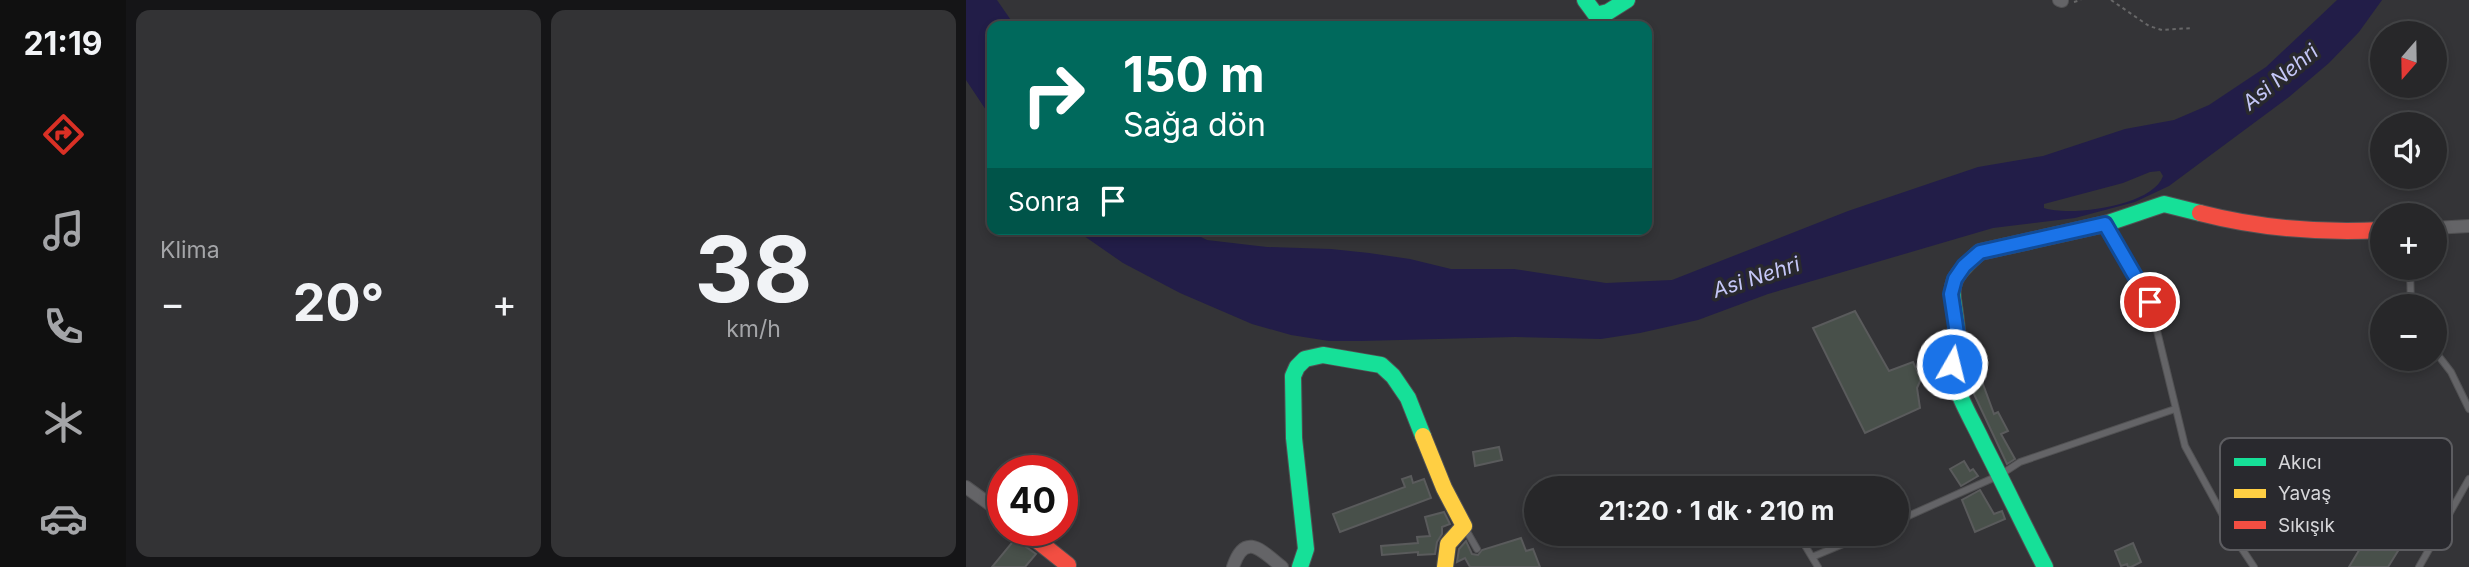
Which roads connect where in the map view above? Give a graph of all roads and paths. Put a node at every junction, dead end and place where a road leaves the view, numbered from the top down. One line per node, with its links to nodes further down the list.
1 (1585, 0): 2 (street)
2 (1627, 0)
3 (2111, 0): 4 (path)
4 (2192, 28)
5 (2105, 224): 8 (street); 10 (lane); 12 (street)
6 (2469, 226): 7 (street)
7 (2447, 227)
8 (2370, 231)
9 (2447, 367): 11 (lane)
10 (2175, 409): 12 (lane); 16 (lane)
11 (2469, 409)
12 (2000, 475): 18 (lane); 33 (street)
13 (2469, 479): 17 (lane)
14 (966, 487): 15 (street)
15 (987, 502)
16 (2220, 509)
17 (2452, 509)
18 (1909, 516)
19 (1464, 526): 23 (lane); 30 (street); 31 (street)
20 (1044, 546): 27 (street)
21 (1805, 546): 26 (lane)
22 (1838, 546): 26 (lane)
23 (1477, 549)
24 (2244, 550): 34 (lane)
25 (2429, 550): 35 (lane)
26 (1812, 557): 32 (lane)
27 (1068, 565)
28 (1233, 567): 29 (street)
29 (1282, 567)
30 (1300, 567)
31 (1445, 567)
32 (1818, 567)
33 (2045, 567)
34 (2254, 567)
35 (2419, 567)

